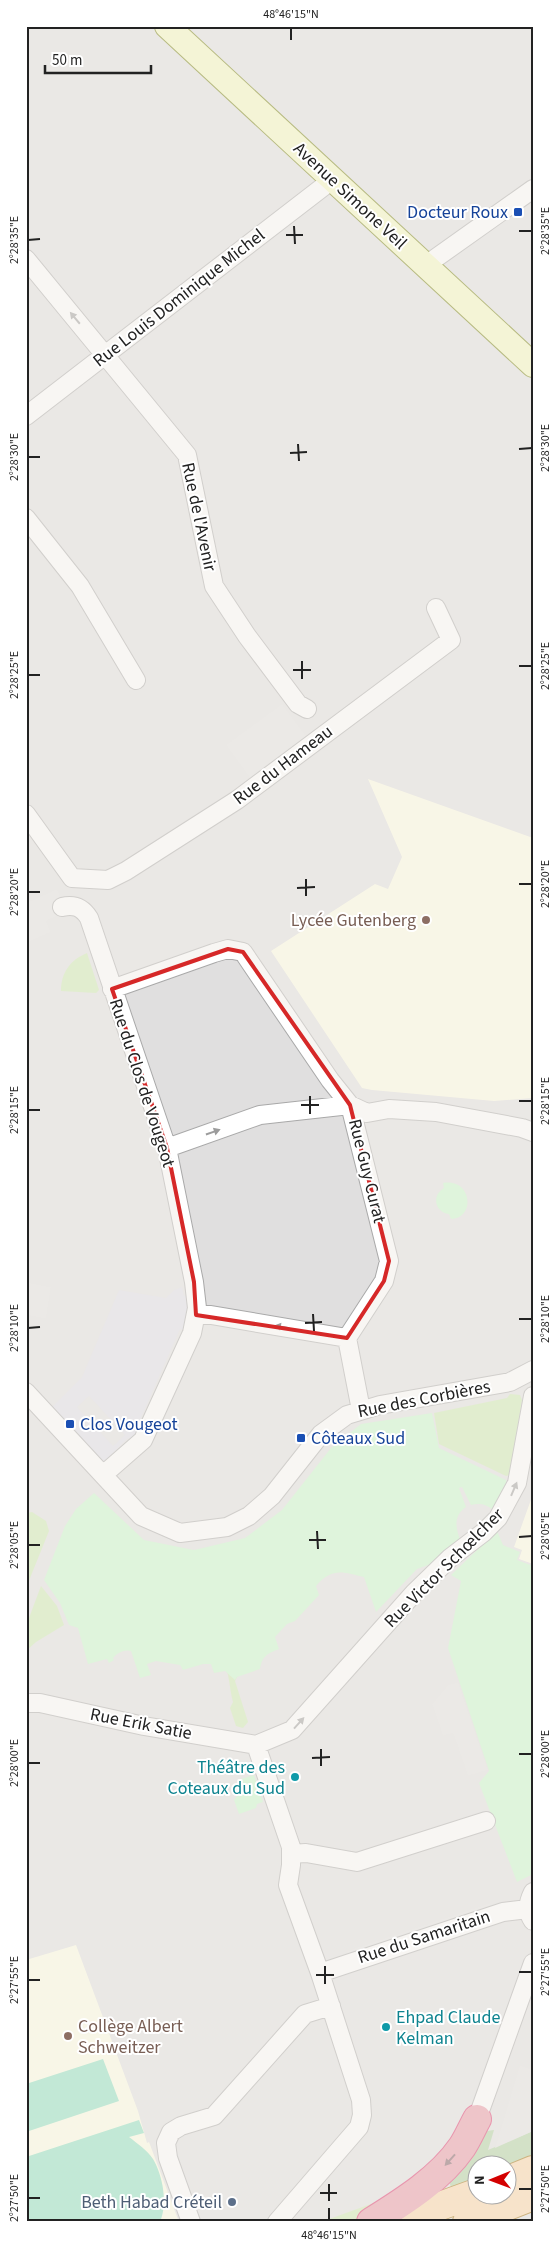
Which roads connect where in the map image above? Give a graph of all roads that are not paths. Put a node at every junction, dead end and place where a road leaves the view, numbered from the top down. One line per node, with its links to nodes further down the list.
1 (167, 26): 2 (street, Avenue Simone Veil)
2 (332, 180): 5 (street, Avenue Simone Veil); 6 (street, Rue Louis Dominique Michel)
3 (533, 189): 5 (street)
4 (26, 259): 6 (street, Rue de l'Avenir, one-way to 4)
5 (426, 266): 7 (street, Avenue Simone Veil)
6 (106, 356): 8 (street, Rue Louis Dominique Michel); 12 (street, Rue de l'Avenir)
7 (532, 363)
8 (26, 416)
9 (26, 518): 11 (street)
10 (436, 608): 13 (street, Rue du Hameau)
11 (136, 680)
12 (307, 709)
13 (26, 814)
14 (62, 907): 15 (street, Rue du Clos de Vougeot)
15 (112, 989): 16 (street, Rue Guy Curat); 18 (street, Rue du Clos de Vougeot)
16 (350, 1106): 17 (street); 18 (street, one-way to 16); 20 (street, Rue Guy Curat)
17 (529, 1129)
18 (167, 1148): 19 (street, Rue du Clos de Vougeot)
19 (196, 1315): 20 (street, one-way to 19); 25 (street, Rue du Clos de Vougeot)
20 (347, 1338): 24 (street)
21 (533, 1370): 24 (street, Rue des Corbières)
22 (26, 1392): 25 (street, Rue des Corbières)
23 (533, 1396): 27 (street, Rue Victor Schœlcher, one-way to 23)
24 (361, 1410): 25 (street, Rue des Corbières)
25 (103, 1475)
26 (26, 1703): 27 (street, Rue Erik Satie)
27 (256, 1745): 29 (street)
28 (486, 1821): 29 (street)
29 (291, 1854): 33 (street)
30 (533, 1892): 31 (street)
31 (530, 1915): 33 (street, Rue du Samaritain)
32 (533, 1963): 35 (street)
33 (320, 1973): 34 (street)
34 (331, 2006): 40 (street); 41 (street)
35 (477, 2119): 42 (highway, one-way to 42)
36 (533, 2170): 37 (main road)
37 (516, 2177)
38 (533, 2196): 44 (main road)
39 (466, 2197): 43 (main road)
40 (191, 2222)
41 (277, 2222)
42 (371, 2222)
43 (396, 2222)
44 (467, 2222)

